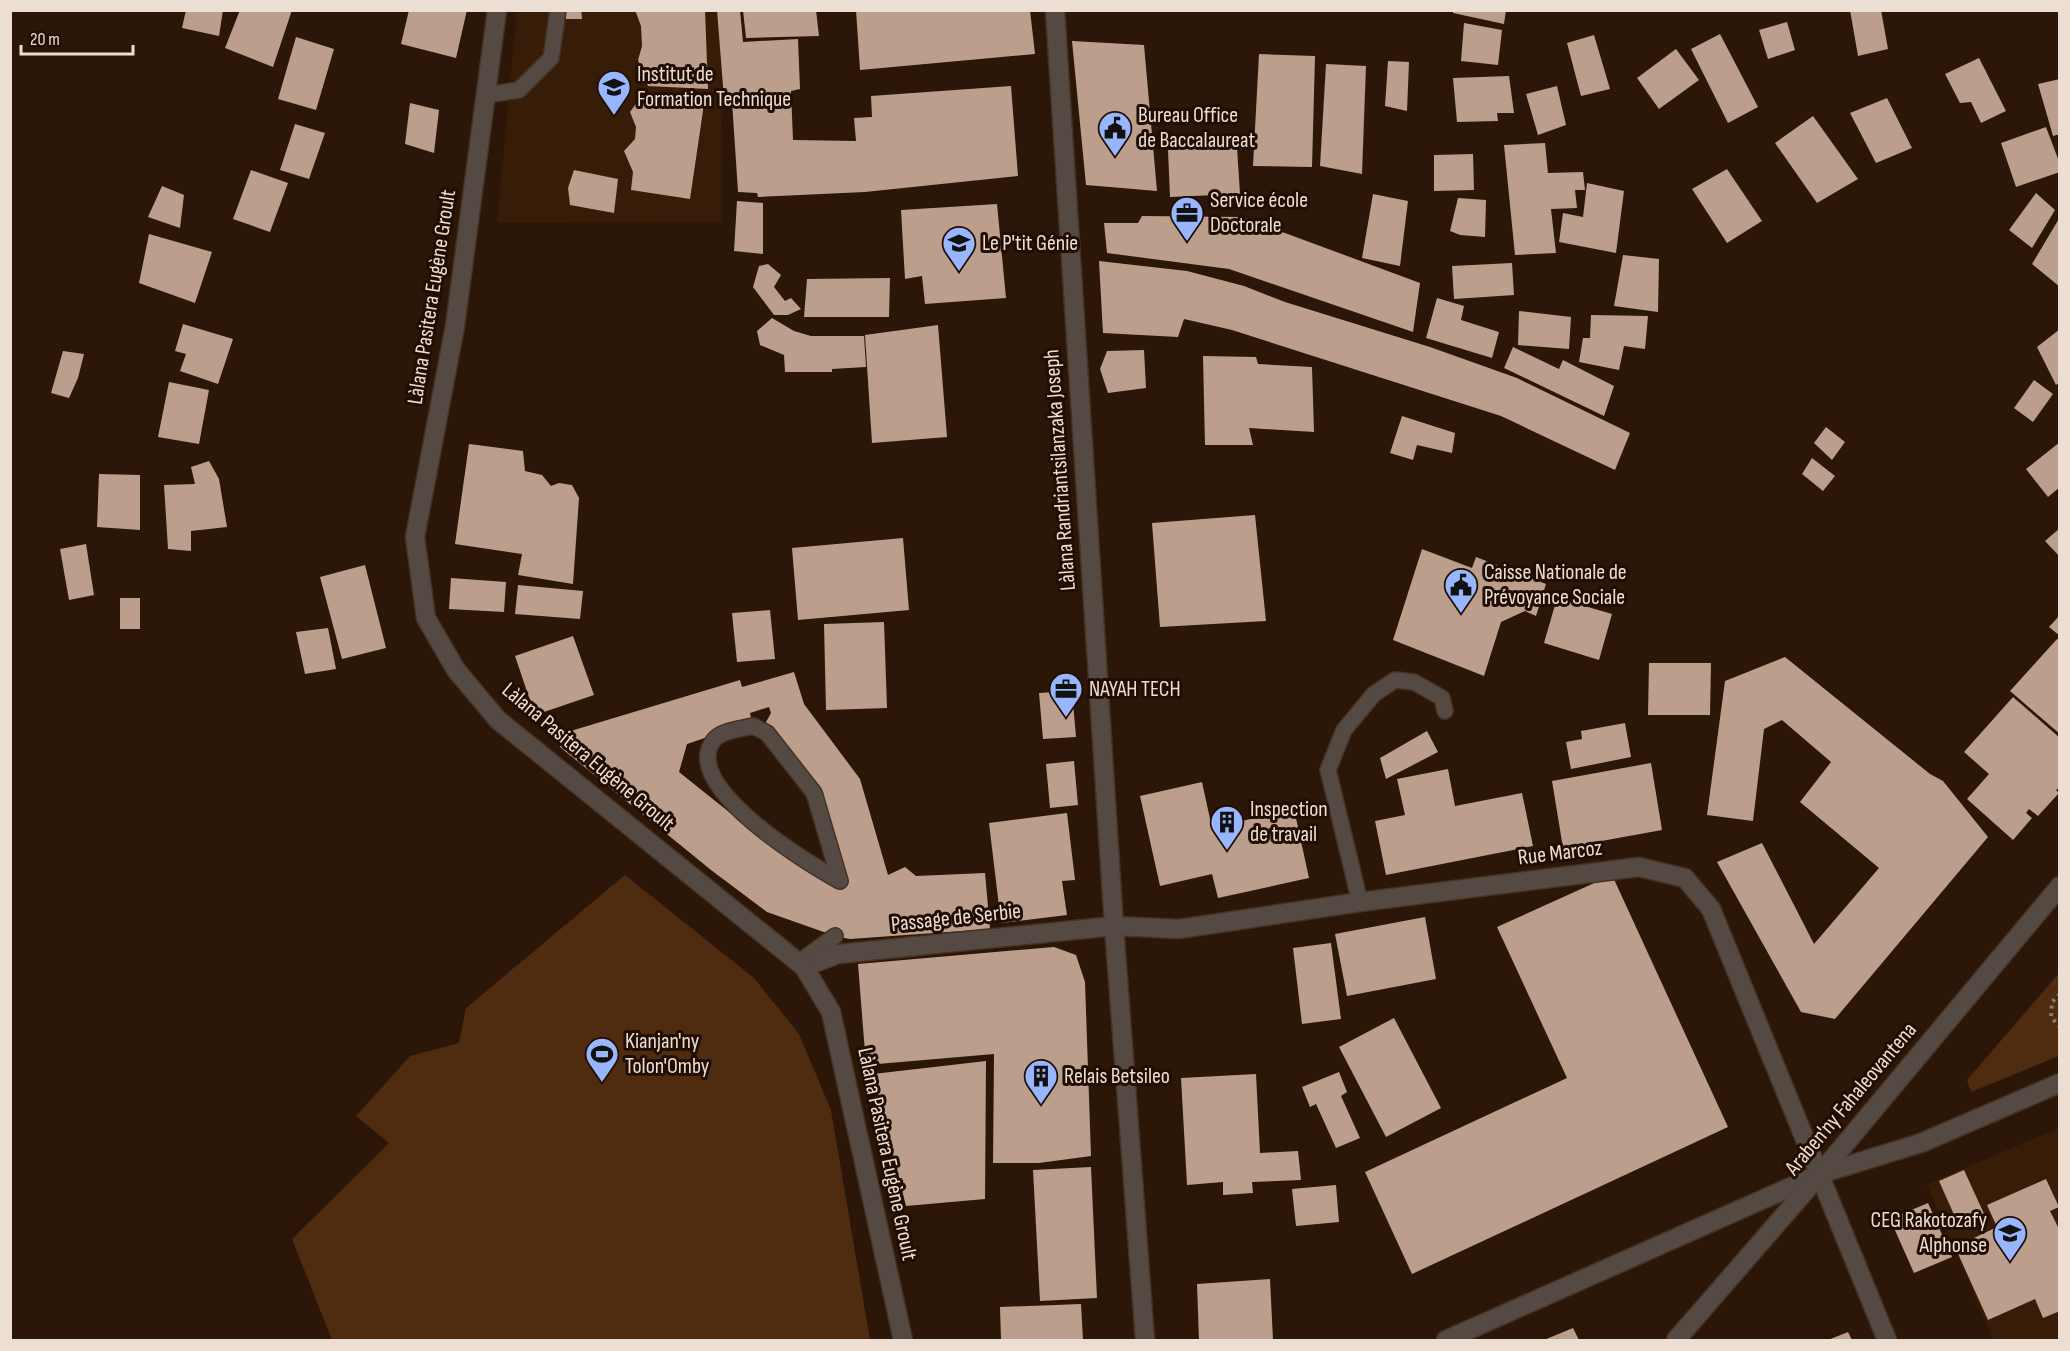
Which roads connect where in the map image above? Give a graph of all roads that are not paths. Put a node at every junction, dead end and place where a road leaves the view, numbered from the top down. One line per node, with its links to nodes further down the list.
1 (497, 10): 4 (street, Làlana Pasitera Eugène Groult)
2 (558, 10): 4 (lane)
3 (1054, 10): 9 (street, Làlana Randriantsilanzaka Joseph)
4 (486, 95): 11 (street, Làlana Pasitera Eugène Groult)
5 (1445, 711): 8 (lane)
6 (838, 882): 6 (lane)
7 (2060, 886): 13 (street, Araben'ny Fahaleovantena)
8 (1360, 902): 9 (street, Rue Marcoz); 13 (street, Rue Marcoz)
9 (1114, 926): 11 (street, Passage de Serbie); 15 (street, Làlana Randriantsilanzaka Joseph)
10 (835, 936): 11 (lane)
11 (802, 964): 14 (street, Làlana Pasitera Eugène Groult)
12 (2060, 1083): 13 (street)
13 (1820, 1174): 16 (street); 17 (street, Araben'ny Fahaleovantena); 18 (street, Rue Marcoz)
14 (899, 1336)
15 (1145, 1341)
16 (1446, 1341)
17 (1676, 1341)
18 (1887, 1341)

